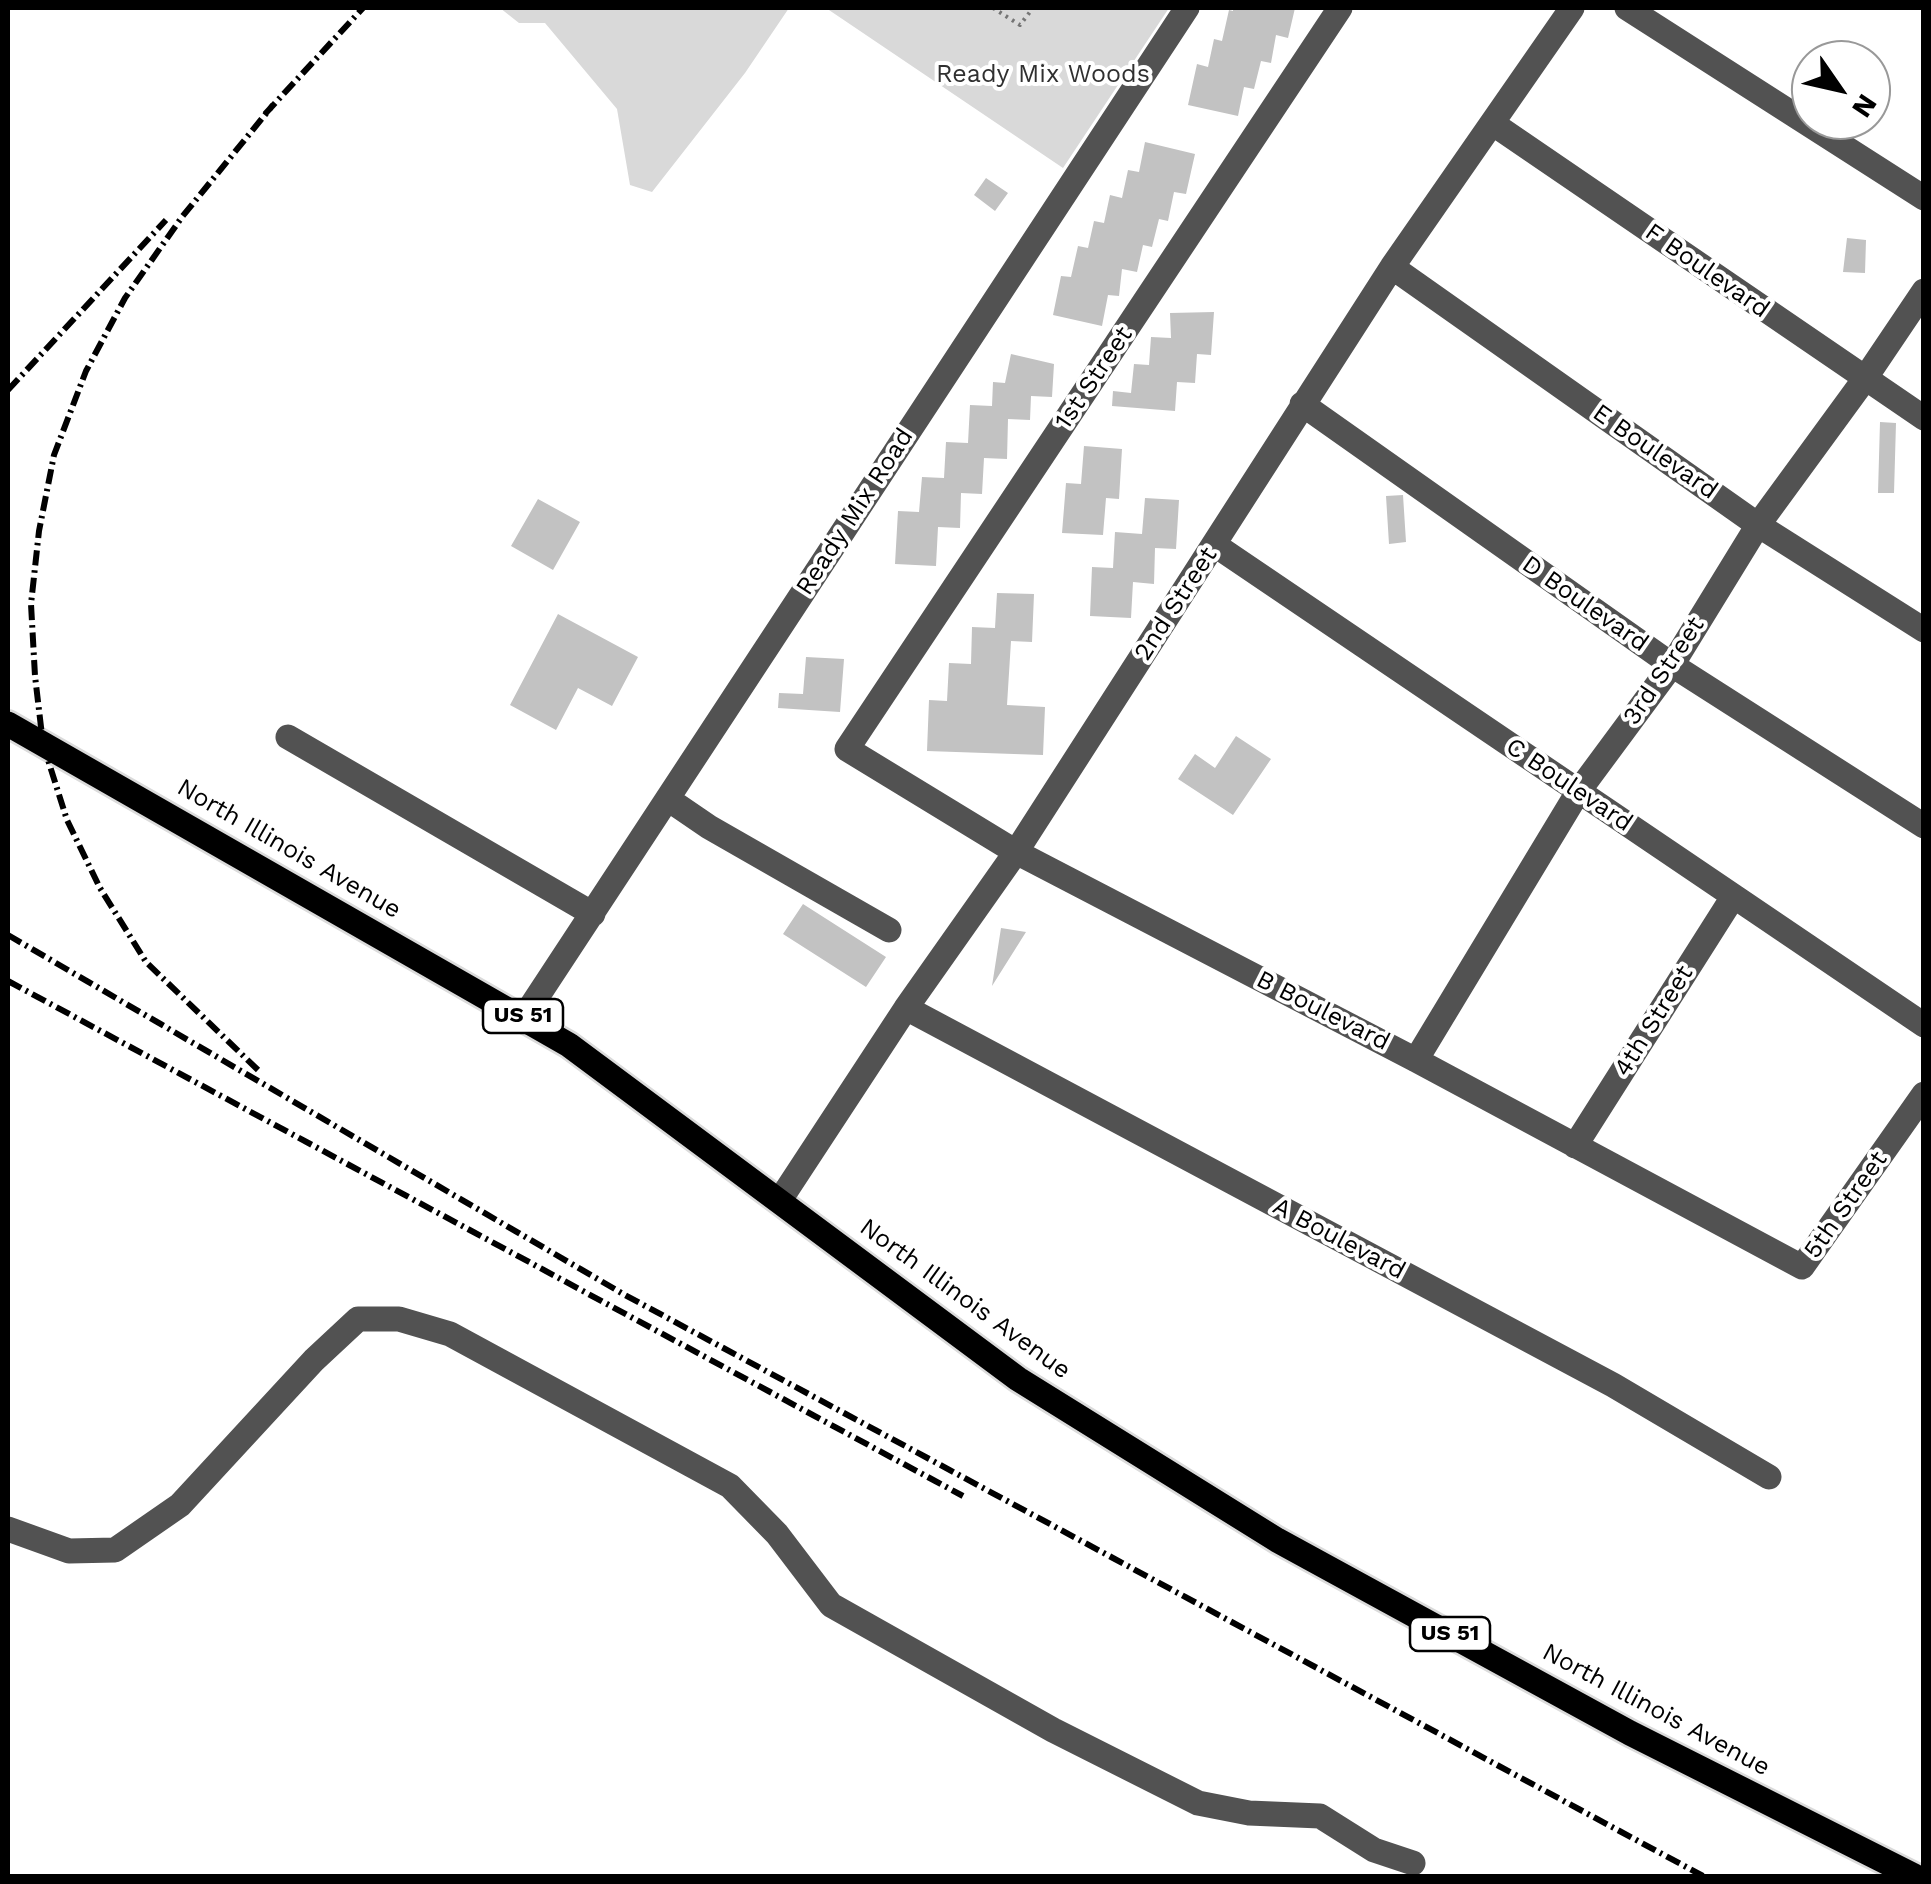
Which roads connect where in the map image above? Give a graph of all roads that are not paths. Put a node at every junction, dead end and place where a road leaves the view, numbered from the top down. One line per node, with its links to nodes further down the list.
1 (1187, 8): 20 (street, Ready Mix Road)
2 (1340, 8): 18 (street, 1st Street)
3 (1572, 8): 5 (street, 2nd Street)
4 (1628, 8): 6 (street)
5 (1492, 123): 7 (street, 2nd Street); 9 (street, F Boulevard)
6 (1924, 198)
7 (1392, 267): 10 (street, 2nd Street); 12 (street, E Boulevard)
8 (1924, 291): 9 (street, 3rd Street)
9 (1864, 380): 11 (street, F Boulevard); 12 (street, 3rd Street)
10 (1302, 404): 13 (street, 2nd Street); 15 (street, D Boulevard)
11 (1924, 418)
12 (1758, 524): 14 (street, E Boulevard); 15 (street, 3rd Street)
13 (1215, 544): 19 (street, C Boulevard); 22 (street, 2nd Street)
14 (1924, 630)
15 (1672, 666): 19 (street, 3rd Street); 21 (street, D Boulevard)
16 (8, 724): 27 (main road, North Illinois Avenue / US 51)
17 (288, 736): 24 (street)
18 (848, 748): 22 (street, B Boulevard)
19 (1578, 792): 23 (street, C Boulevard); 29 (street, 3rd Street)
20 (668, 799): 24 (street, Ready Mix Road); 25 (street)
21 (1924, 826)
22 (1016, 852): 26 (street, 2nd Street); 29 (street, B Boulevard)
23 (1733, 897): 28 (street, C Boulevard); 31 (street, 4th Street)
24 (593, 914): 27 (street, Ready Mix Road)
25 (889, 930)
26 (906, 1008): 32 (street, 2nd Street); 34 (street, A Boulevard)
27 (524, 1016): 32 (main road, North Illinois Avenue / US 51)
28 (1924, 1025)
29 (1416, 1060): 31 (street, B Boulevard)
30 (1924, 1094): 33 (street, 5th Street)
31 (1575, 1146): 33 (street, B Boulevard)
32 (780, 1200): 37 (main road, North Illinois Avenue / US 51)
33 (1802, 1267)
34 (1768, 1476)
35 (8, 1529): 36 (street)
36 (1412, 1863)
37 (1914, 1876)

